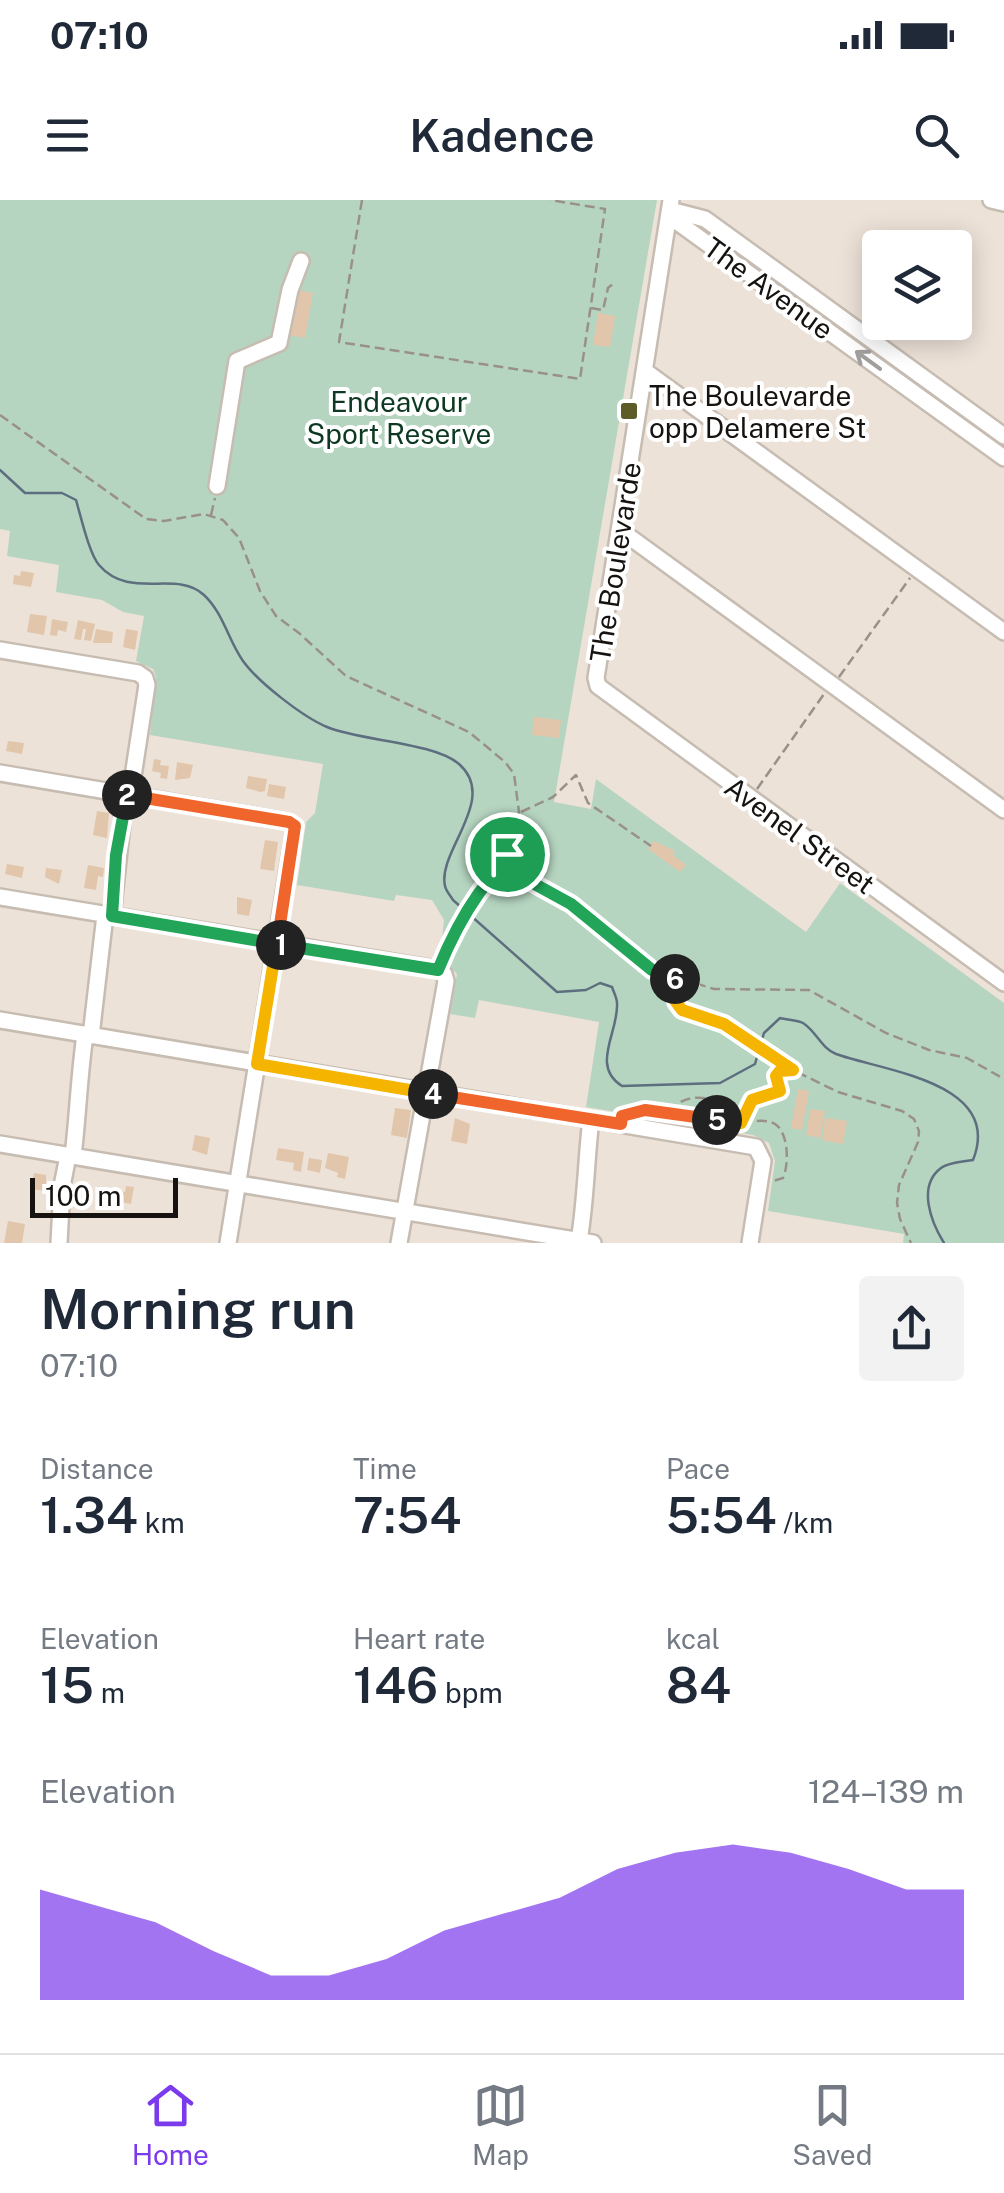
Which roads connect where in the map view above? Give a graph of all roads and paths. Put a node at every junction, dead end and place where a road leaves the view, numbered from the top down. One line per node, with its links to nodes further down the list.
1 (362, 200): 8 (path)
2 (550, 200): 8 (path)
3 (991, 200): 4 (street)
4 (1004, 203)
5 (670, 208): 9 (street, The Boulevarde); 10 (street, The Avenue); 11 (street, The Avenue, one-way to 5)
6 (301, 261): 15 (street)
7 (614, 283): 8 (path)
8 (589, 308)
9 (645, 370): 17 (street, The Boulevarde); 18 (street)
10 (914, 370): 11 (street); 13 (street, The Avenue)
11 (904, 385): 14 (street, The Avenue)
12 (0, 415): 16 (path)
13 (1004, 436)
14 (1004, 458)
15 (218, 486): 16 (path)
16 (211, 516): 27 (path)
17 (620, 530): 21 (street); 22 (street, The Boulevarde)
18 (917, 568): 19 (street); 21 (path)
19 (1004, 632)
20 (0, 650): 24 (street)
21 (832, 683): 25 (path); 26 (street)
22 (598, 686): 25 (street, Avenel Street)
23 (0, 773): 24 (street)
24 (128, 795): 33 (street); 34 (street)
25 (750, 799): 38 (street, Avenel Street)
26 (1004, 810)
27 (520, 812): 28 (path); 29 (path)
28 (650, 846)
29 (507, 854): 30 (path); 31 (path)
30 (501, 869): 31 (path); 36 (path)
31 (515, 870): 35 (path)
32 (0, 897): 33 (street)
33 (108, 916): 34 (street); 41 (street)
34 (277, 944): 36 (street); 42 (street)
35 (652, 970): 37 (path); 39 (path)
36 (441, 972): 45 (street)
37 (690, 983): 39 (path); 44 (path)
38 (1004, 983)
39 (676, 1002): 43 (path)
40 (0, 1020): 41 (street)
41 (88, 1036): 42 (street); 51 (street)
42 (257, 1064): 45 (street); 52 (street)
43 (793, 1070): 48 (path); 59 (path)
44 (1004, 1079)
45 (425, 1093): 47 (street); 53 (street)
46 (670, 1114): 48 (path); 48 (path); 49 (path)
47 (591, 1119): 49 (street); 54 (street)
48 (718, 1120)
49 (621, 1124): 58 (street)
50 (0, 1144): 51 (street)
51 (71, 1156): 52 (street); 55 (street)
52 (238, 1184): 53 (street); 56 (street)
53 (406, 1212): 54 (street); 57 (street)
54 (579, 1241)
55 (59, 1243)
56 (228, 1243)
57 (399, 1243)
58 (750, 1243)
59 (911, 1243)

